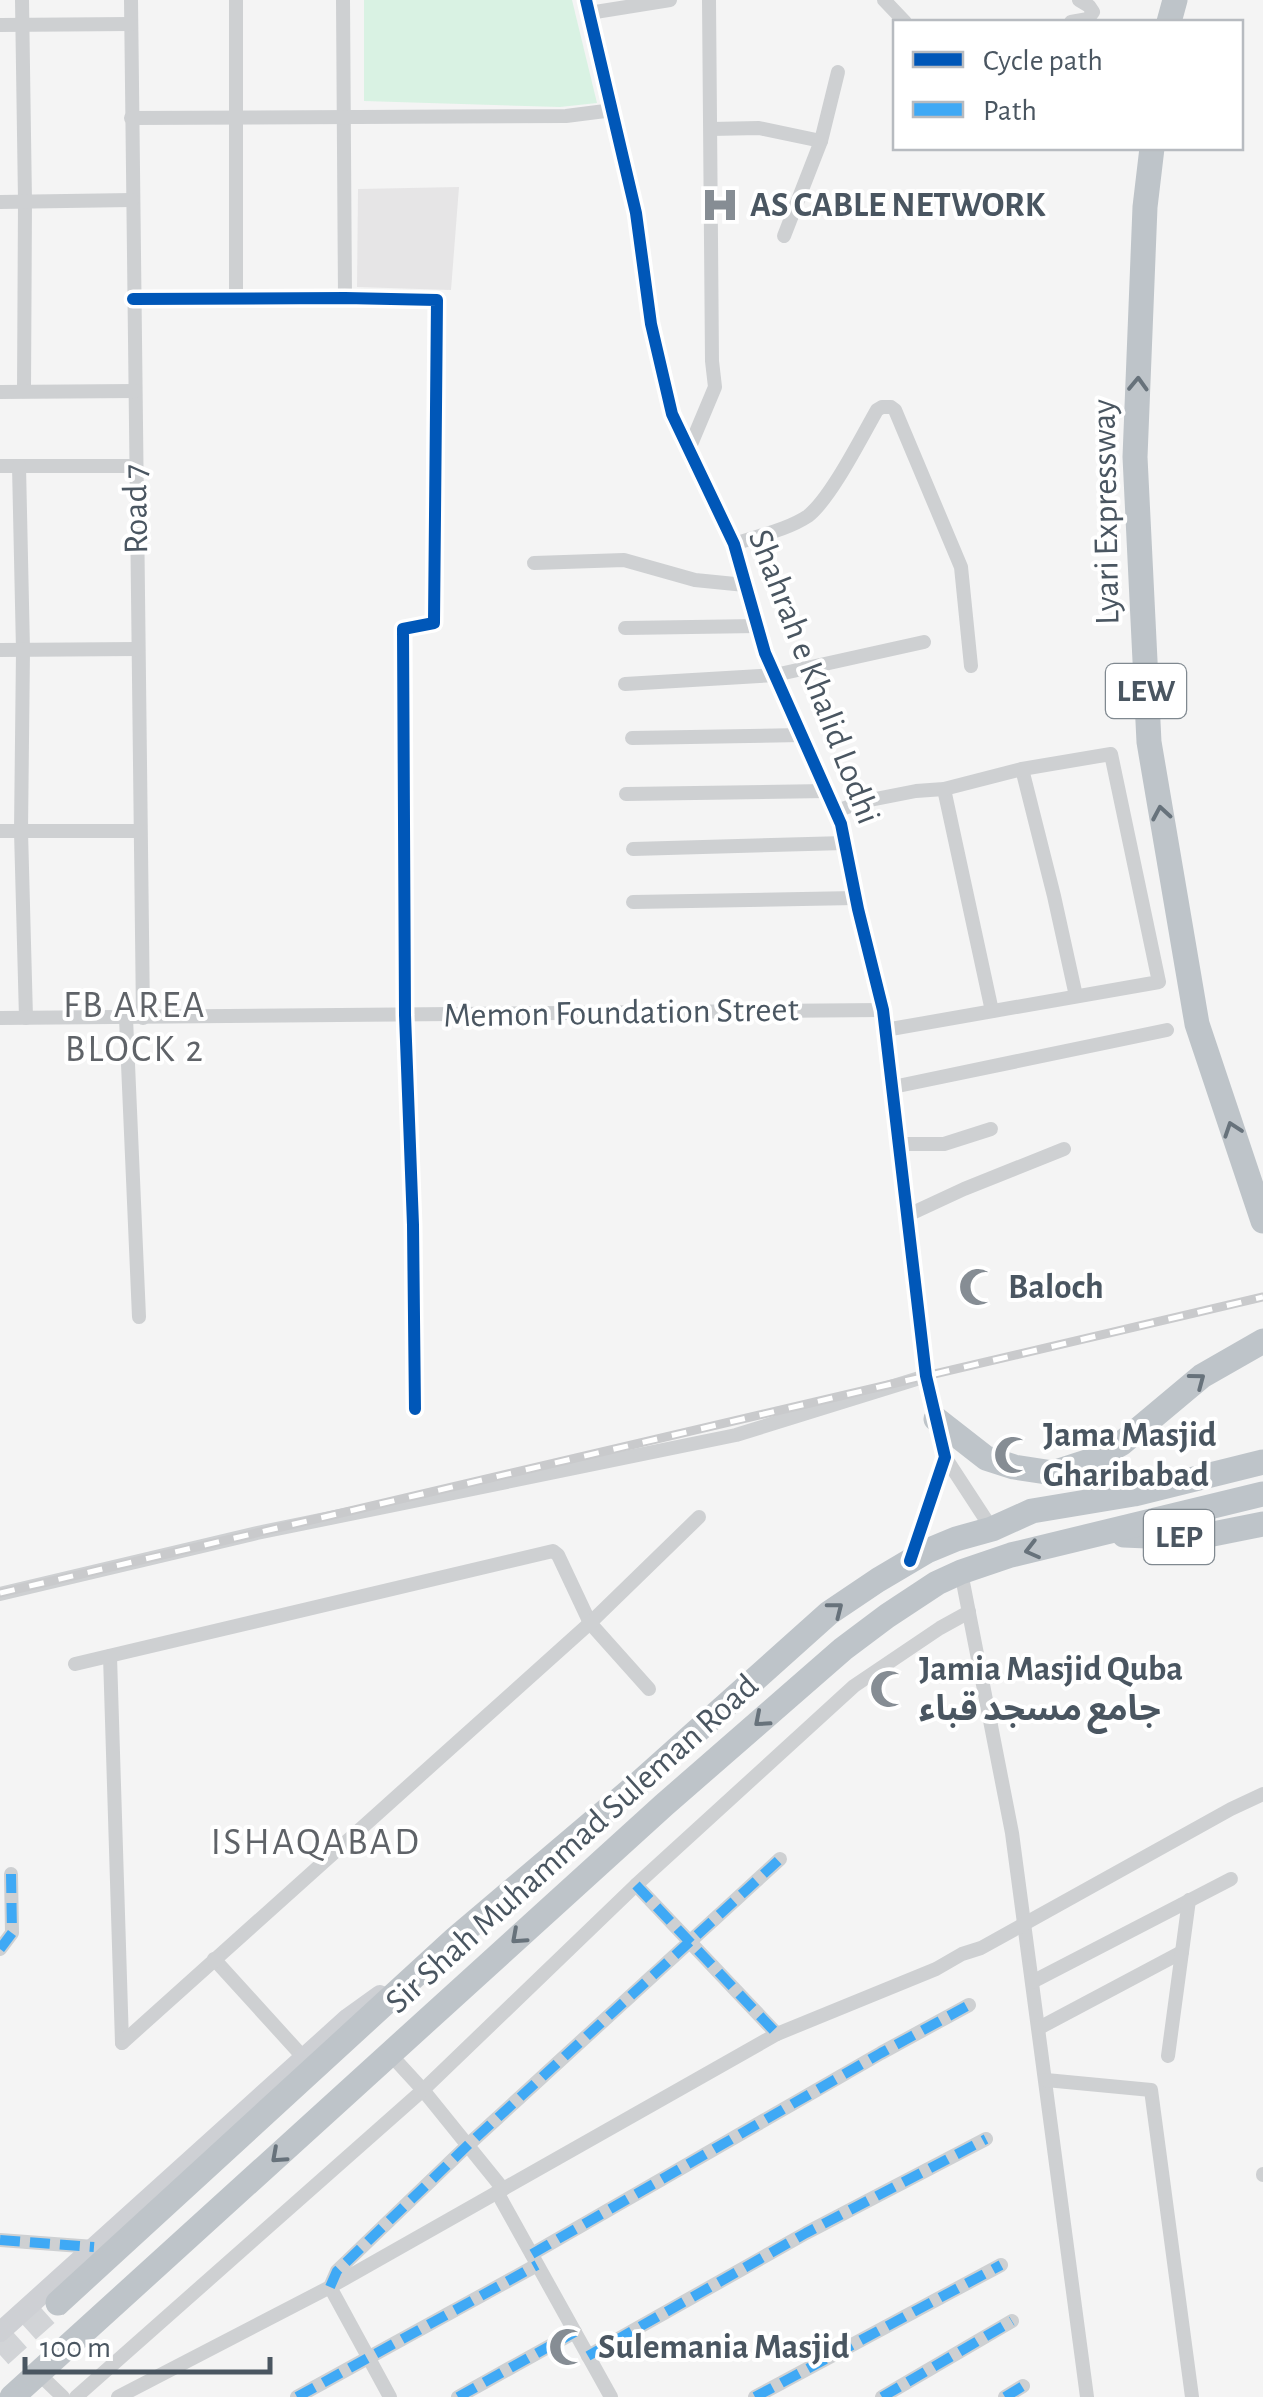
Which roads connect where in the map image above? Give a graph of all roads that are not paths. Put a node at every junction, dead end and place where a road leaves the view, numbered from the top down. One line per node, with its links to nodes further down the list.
1 (22, 0): 13 (street)
2 (132, 0): 12 (street, Road 7)
3 (236, 0): 18 (street)
4 (344, 0): 19 (street)
5 (670, 0): 9 (street)
6 (709, 0): 20 (street)
7 (884, 0): 10 (street)
8 (1079, 0): 11 (street)
9 (588, 6): 16 (street, Shahrah e Khalid Lodhi)
10 (903, 20)
11 (1082, 20)
12 (131, 24): 13 (street); 17 (street, Road 7)
13 (22, 25): 14 (street); 25 (street)
14 (0, 26)
15 (838, 72): 21 (street)
16 (613, 110): 19 (street); 33 (street, Shahrah e Khalid Lodhi)
17 (131, 118): 18 (street); 23 (street, Road 7)
18 (236, 118): 19 (street); 28 (street)
19 (345, 118): 29 (street)
20 (711, 128): 21 (street); 33 (street)
21 (820, 142): 26 (street)
22 (1152, 150): 78 (highway, Lyari Expressway / LEW, one-way to 22)
23 (132, 200): 25 (street); 27 (street, Road 7)
24 (0, 202): 25 (street)
25 (26, 202): 31 (street)
26 (784, 236)
27 (134, 298): 28 (street); 30 (street, Road 7)
28 (236, 298): 29 (street)
29 (345, 298): 66 (street)
30 (135, 390): 31 (street); 36 (street, Road 7)
31 (24, 391): 32 (street)
32 (0, 392)
33 (689, 448): 37 (street, Shahrah e Khalid Lodhi)
34 (0, 466): 35 (street)
35 (20, 466): 36 (street); 45 (street)
36 (136, 466): 43 (street, Road 7)
37 (734, 544): 39 (street, Shahrah e Khalid Lodhi); 46 (street)
38 (534, 562): 39 (street)
39 (746, 584): 40 (street, Shahrah e Khalid Lodhi)
40 (758, 626): 41 (street); 47 (street, Shahrah e Khalid Lodhi)
41 (625, 628)
42 (924, 642): 47 (street)
43 (138, 648): 45 (street); 58 (street, Road 7)
44 (0, 650): 45 (street)
45 (24, 650): 57 (street)
46 (971, 666)
47 (775, 675): 48 (street); 49 (street, Shahrah e Khalid Lodhi)
48 (625, 684)
49 (802, 735): 50 (street); 53 (street, Shahrah e Khalid Lodhi)
50 (632, 738)
51 (1022, 770): 52 (street); 63 (street); 63 (street)
52 (944, 789): 55 (street); 65 (street)
53 (826, 791): 54 (street); 55 (street, Shahrah e Khalid Lodhi)
54 (626, 794)
55 (836, 812): 59 (street, Shahrah e Khalid Lodhi)
56 (0, 831): 57 (street)
57 (21, 831): 58 (street); 68 (street)
58 (140, 831): 70 (street, Road 7)
59 (845, 843): 60 (street); 61 (street, Shahrah e Khalid Lodhi)
60 (633, 848)
61 (856, 898): 62 (street); 64 (street, Shahrah e Khalid Lodhi)
62 (633, 902)
63 (1076, 996): 65 (street)
64 (882, 1010): 66 (street, Memon Foundation Street); 71 (street, Shahrah e Khalid Lodhi)
65 (992, 1011): 71 (street)
66 (405, 1015): 70 (street, Memon Foundation Street); 82 (street)
67 (0, 1018): 68 (street, Memon Foundation Street)
68 (26, 1018): 69 (street, Memon Foundation Street)
69 (126, 1018): 70 (street, Memon Foundation Street); 79 (street)
70 (143, 1018)
71 (885, 1030): 73 (street, Shahrah e Khalid Lodhi)
72 (1166, 1030): 73 (street)
73 (893, 1088): 75 (street, Shahrah e Khalid Lodhi)
74 (991, 1129): 75 (street)
75 (900, 1144): 77 (street, Shahrah e Khalid Lodhi)
76 (1064, 1149): 77 (street)
77 (908, 1215): 81 (street, Shahrah e Khalid Lodhi)
78 (1263, 1221)
79 (139, 1317)
80 (1263, 1341): 85 (highway, one-way to 80)
81 (926, 1376): 83 (street, Shahrah e Khalid Lodhi); 96 (street)
82 (416, 1409)
83 (936, 1419): 84 (street, Shahrah e Khalid Lodhi); 85 (highway)
84 (945, 1457): 91 (street); 94 (street)
85 (1090, 1462): 88 (highway)
86 (1263, 1462): 88 (highway, Sir Shah Muhammad Suleman Road)
87 (1263, 1494): 92 (highway, Sir Shah Muhammad Suleman Road)
88 (1032, 1511): 91 (highway, Sir Shah Muhammad Suleman Road)
89 (698, 1517): 98 (street)
90 (1263, 1524): 92 (highway, LEP)
91 (992, 1528): 93 (highway, Sir Shah Muhammad Suleman Road)
92 (1094, 1534): 95 (highway, Sir Shah Muhammad Suleman Road, one-way to 95)
93 (956, 1539): 94 (highway, Sir Shah Muhammad Suleman Road); 95 (highway)
94 (910, 1561): 109 (highway, Sir Shah Muhammad Suleman Road, one-way to 94)
95 (962, 1572): 97 (street); 118 (highway, Sir Shah Muhammad Suleman Road, one-way to 118)
96 (0, 1594)
97 (969, 1612): 106 (street); 108 (street)
98 (590, 1623): 99 (street); 101 (street); 113 (street)
99 (110, 1656): 100 (street); 113 (street)
100 (75, 1664)
101 (648, 1689)
102 (1263, 1794): 108 (street)
103 (780, 1859): 110 (street)
104 (11, 1874): 111 (street)
105 (1231, 1879): 107 (street)
106 (636, 1885): 110 (street); 122 (street)
107 (1189, 1900): 112 (street); 114 (street)
108 (1024, 1924): 114 (street); 117 (street)
109 (455, 1939): 120 (street); 131 (highway, Sir Shah Muhammad Suleman Road)
110 (692, 1942): 117 (street); 124 (street)
111 (0, 1949)
112 (1182, 1952): 116 (street); 119 (street)
113 (214, 1960): 120 (street)
114 (1032, 1982): 116 (street)
115 (969, 2005): 128 (street)
116 (1038, 2028): 121 (street)
117 (777, 2034): 125 (street)
118 (390, 2054): 122 (street); 137 (highway, Sir Shah Muhammad Suleman Road, one-way to 137)
119 (1168, 2056)
120 (304, 2058): 127 (street)
121 (1046, 2080): 150 (street); 151 (street)
122 (423, 2090): 124 (street); 141 (street)
123 (986, 2139): 135 (street)
124 (468, 2144): 125 (street); 130 (street)
125 (500, 2191): 128 (street); 130 (street)
126 (0, 2240): 127 (street)
127 (94, 2247): 133 (street)
128 (535, 2259): 134 (street); 136 (street)
129 (1000, 2264): 147 (street)
130 (330, 2287): 136 (street); 142 (street)
131 (58, 2302)
132 (1012, 2321): 148 (street)
133 (0, 2332)
134 (575, 2332): 135 (street); 145 (street)
135 (588, 2356): 146 (street)
136 (368, 2358): 143 (street); 144 (street)
137 (38, 2373): 139 (highway, Sir Shah Muhammad Suleman Road); 140 (street)
138 (1023, 2386): 149 (street)
139 (12, 2397)
140 (63, 2397)
141 (76, 2397)
142 (118, 2397)
143 (297, 2397)
144 (390, 2397)
145 (458, 2397)
146 (611, 2397)
147 (755, 2397)
148 (882, 2397)
149 (1005, 2397)
150 (1087, 2397)
151 (1192, 2397)

